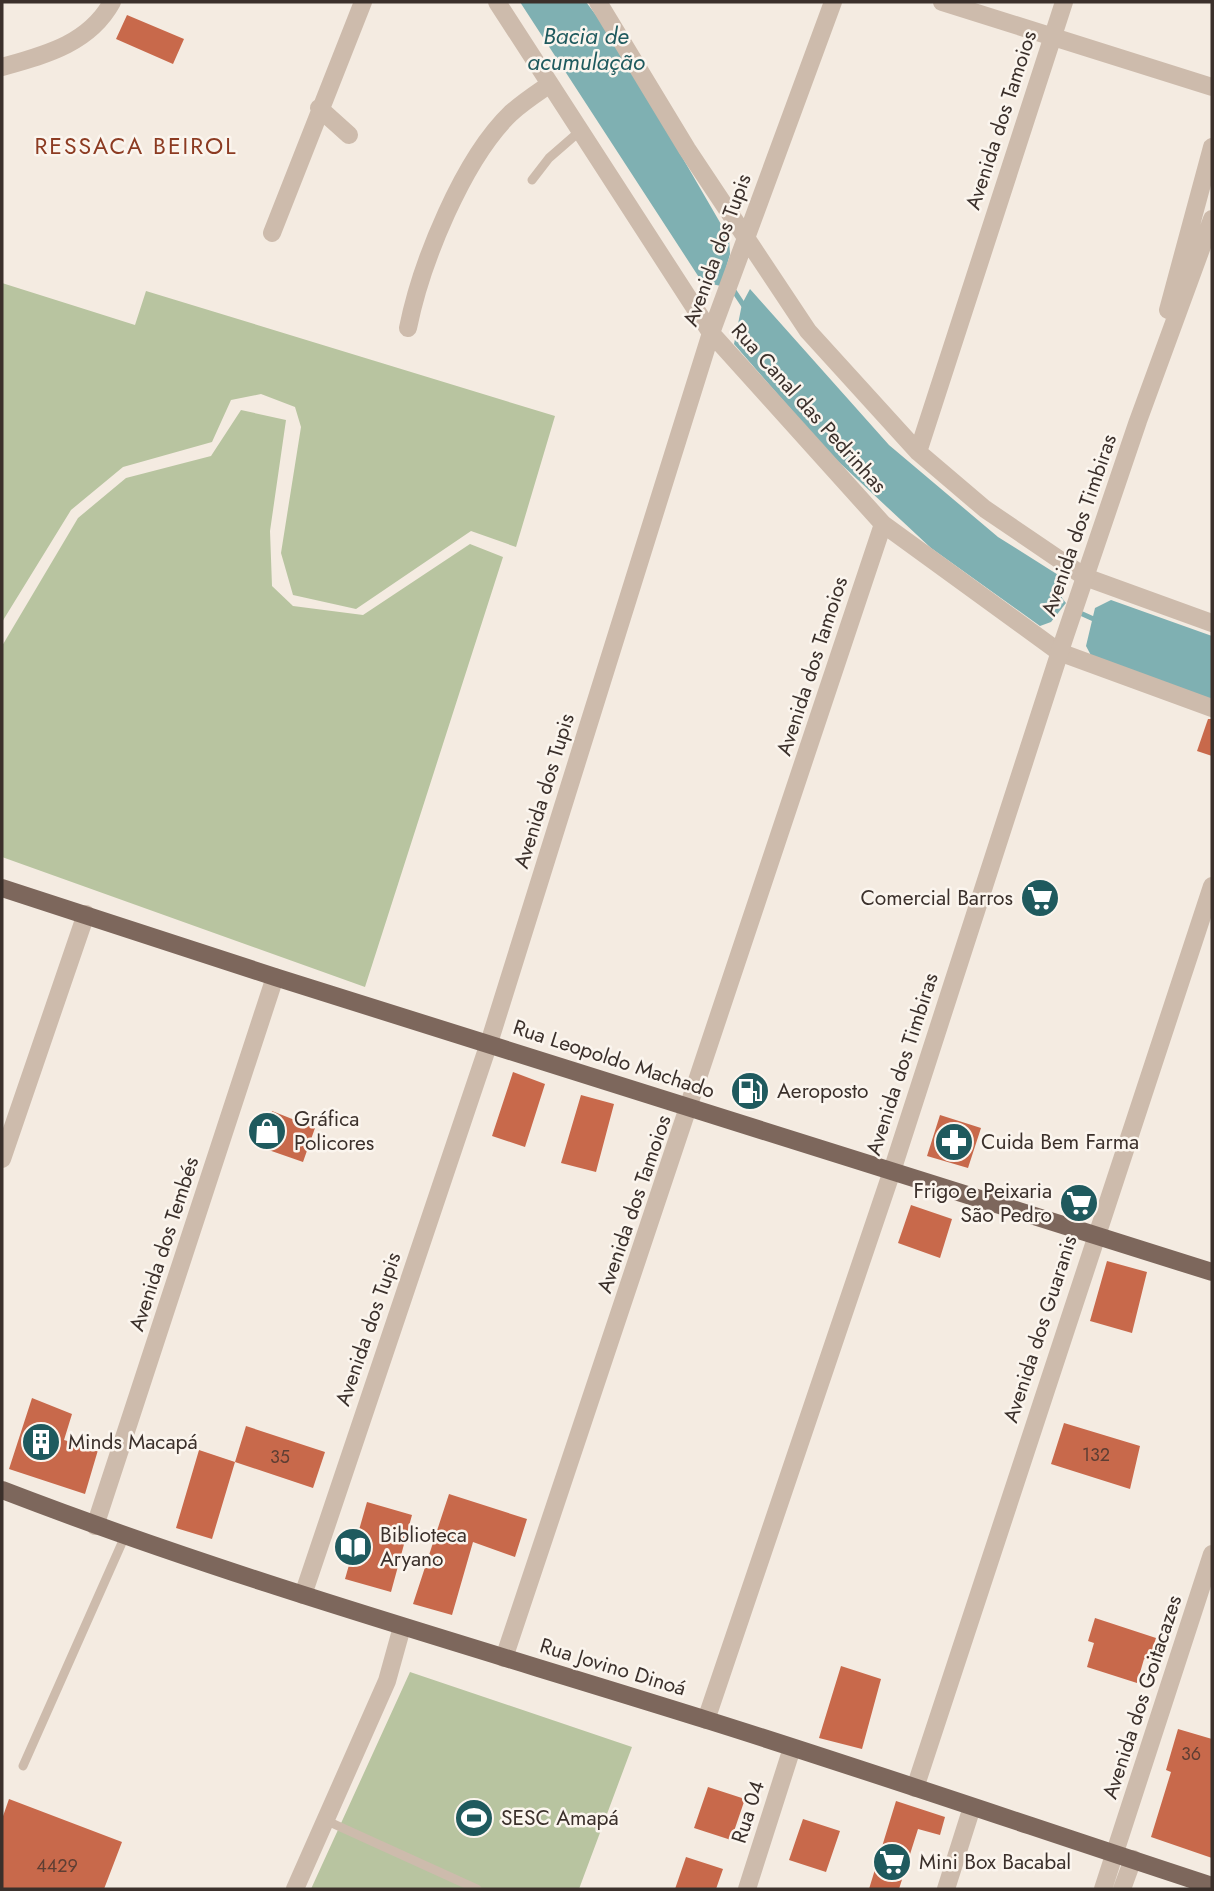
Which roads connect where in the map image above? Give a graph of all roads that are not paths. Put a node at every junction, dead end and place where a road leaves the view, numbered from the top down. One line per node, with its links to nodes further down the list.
1 (112, 2): 9 (street)
2 (363, 2): 12 (street)
3 (497, 2): 10 (street, Rua Canal das Pedrinhas)
4 (833, 2): 19 (street, Avenida dos Tupis)
5 (942, 2): 8 (street)
6 (1064, 2): 8 (street, Avenida dos Tamoios)
7 (605, 6): 19 (street)
8 (1052, 36): 11 (street); 23 (street, Avenida dos Tamoios)
9 (2, 67)
10 (550, 84): 13 (street, Rua Canal das Pedrinhas); 20 (street)
11 (1212, 87)
12 (319, 108): 14 (street); 18 (street)
13 (580, 131): 16 (lane); 21 (street, Rua Canal das Pedrinhas)
14 (349, 135)
15 (1212, 147): 22 (street, Avenida dos Timbiras)
16 (532, 180)
17 (1212, 219): 22 (street, Avenida dos Timbiras)
18 (272, 233)
19 (744, 241): 21 (street, Avenida dos Tupis); 23 (street)
20 (408, 328)
21 (713, 328): 24 (street, Rua Canal das Pedrinhas); 33 (street, Avenida dos Tupis)
22 (1138, 421): 25 (street, Avenida dos Timbiras)
23 (918, 452): 25 (street)
24 (883, 524): 27 (street, Rua Canal das Pedrinhas); 34 (street, Avenida dos Tamoios)
25 (1083, 583): 26 (street); 27 (street, Avenida dos Timbiras)
26 (1212, 623)
27 (1061, 646): 28 (street, Rua Canal das Pedrinhas); 36 (street, Avenida dos Timbiras)
28 (1212, 708)
29 (1212, 886): 37 (street, Avenida dos Guaranis)
30 (2, 888): 31 (main road, Rua Leopoldo Machado)
31 (86, 914): 32 (main road, Rua Leopoldo Machado); 35 (street)
32 (275, 977): 33 (main road, Rua Leopoldo Machado); 40 (street, Avenida dos Tembés)
33 (489, 1043): 34 (main road, Rua Leopoldo Machado); 43 (street, Avenida dos Tupis)
34 (690, 1107): 36 (main road, Rua Leopoldo Machado); 45 (street, Avenida dos Tamoios)
35 (2, 1160)
36 (892, 1171): 37 (main road, Rua Leopoldo Machado); 46 (street, Avenida dos Timbiras)
37 (1095, 1234): 38 (main road, Rua Leopoldo Machado); 49 (street, Avenida dos Guaranis)
38 (1212, 1272)
39 (2, 1490): 40 (main road, Rua Jovino Dinoá)
40 (95, 1526): 41 (main road, Rua Jovino Dinoá)
41 (125, 1536): 43 (main road, Rua Jovino Dinoá); 48 (lane)
42 (1212, 1554): 52 (street, Avenida dos Goitacazes)
43 (303, 1595): 44 (main road, Rua Jovino Dinoá)
44 (402, 1628): 45 (main road, Rua Jovino Dinoá); 51 (street)
45 (504, 1658): 46 (main road, Rua Jovino Dinoá)
46 (706, 1720): 47 (main road, Rua Jovino Dinoá)
47 (792, 1748): 49 (main road, Rua Jovino Dinoá); 56 (street, Rua 04)
48 (23, 1766)
49 (915, 1788): 50 (main road, Rua Jovino Dinoá)
50 (972, 1807): 52 (main road, Rua Jovino Dinoá); 57 (street)
51 (325, 1820): 54 (street); 55 (lane)
52 (1124, 1857): 53 (main road, Rua Jovino Dinoá); 58 (street); 59 (street)
53 (1212, 1885)
54 (295, 1889)
55 (477, 1889)
56 (747, 1889)
57 (946, 1889)
58 (1103, 1889)
59 (1122, 1889)

